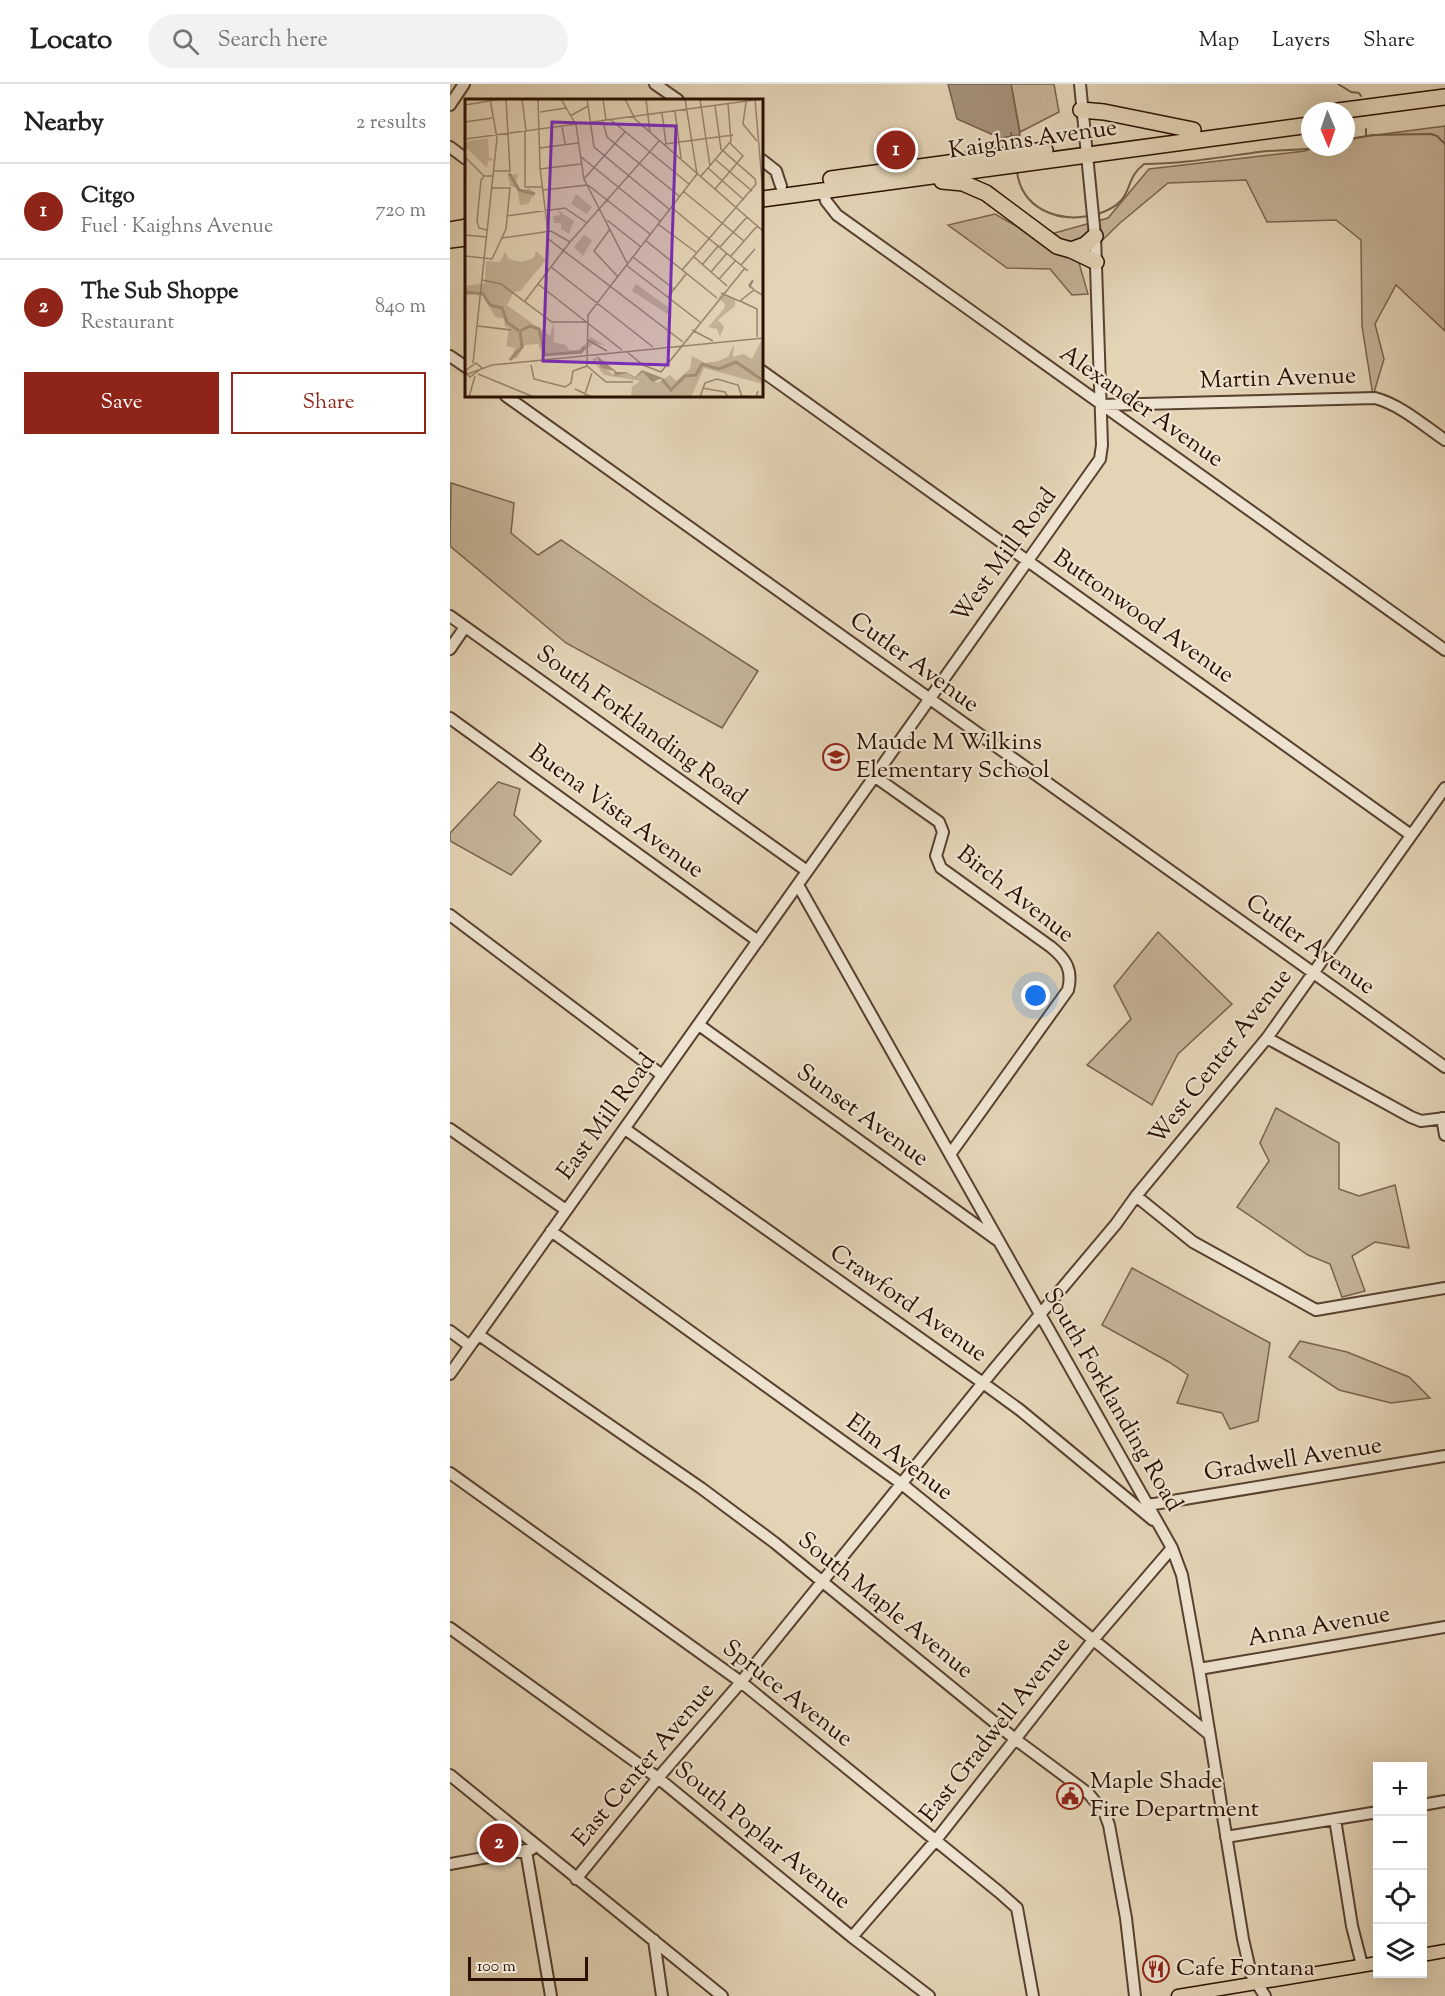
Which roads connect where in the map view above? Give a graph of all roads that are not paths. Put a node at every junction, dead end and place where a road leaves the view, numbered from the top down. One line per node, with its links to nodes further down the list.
1 (464, 84): 6 (street)
2 (655, 84): 5 (street)
3 (1080, 84): 9 (street, West Mill Road)
4 (1445, 97): 8 (highway)
5 (677, 99)
6 (450, 105)
7 (1445, 107): 11 (highway)
8 (1355, 109)
9 (1081, 110): 13 (highway); 15 (street, West Mill Road)
10 (1301, 116): 13 (highway, Kaighns Avenue)
11 (1355, 119)
12 (1301, 126): 15 (highway, Kaighns Avenue)
13 (1193, 130): 15 (highway, Kaighns Avenue)
14 (450, 147): 16 (street)
15 (1085, 150): 17 (highway, Kaighns Avenue); 25 (street, West Mill Road)
16 (465, 158)
17 (1016, 159): 19 (highway, Kaighns Avenue); 20 (highway, Kaighns Avenue)
18 (764, 162): 20 (street)
19 (915, 179): 22 (highway, Kaighns Avenue); 29 (highway)
20 (781, 186): 21 (highway, Kaighns Avenue)
21 (764, 188)
22 (823, 190): 23 (highway, Kaighns Avenue); 35 (street, Alexander Avenue)
23 (764, 199)
24 (465, 228): 26 (highway)
25 (1095, 229): 29 (highway); 30 (street, West Mill Road)
26 (450, 230)
27 (465, 238): 28 (highway)
28 (450, 240)
29 (1071, 250): 30 (highway)
30 (1096, 262): 35 (street, West Mill Road)
31 (450, 356): 32 (street)
32 (465, 366)
33 (764, 372): 37 (street, Buttonwood Avenue)
34 (509, 398): 42 (street, Cutler Avenue)
35 (1101, 405): 36 (street, Martin Avenue); 37 (street, West Mill Road); 41 (street, Alexander Avenue)
36 (1445, 440)
37 (1027, 561): 42 (street, West Mill Road); 46 (street, Buttonwood Avenue)
38 (450, 616): 39 (street, South Forklanding Road)
39 (465, 627): 40 (street); 47 (street, South Forklanding Road)
40 (450, 648)
41 (1445, 650)
42 (928, 699): 44 (street, West Mill Road); 51 (street, Cutler Avenue)
43 (450, 718): 50 (street, Buena Vista Avenue)
44 (874, 776): 47 (street, West Mill Road); 60 (street, Birch Avenue)
45 (1445, 788): 46 (street, West Center Avenue)
46 (1412, 835): 51 (street, West Center Avenue)
47 (807, 871): 48 (street, West Mill Road)
48 (798, 885): 50 (street, East Mill Road); 60 (street, South Forklanding Road)
49 (450, 915): 55 (street)
50 (758, 941): 52 (street, East Mill Road)
51 (1313, 974): 53 (street, West Center Avenue); 54 (street, Cutler Avenue)
52 (699, 1025): 55 (street, East Mill Road); 64 (street, Sunset Avenue)
53 (1267, 1038): 56 (street); 61 (street, West Center Avenue)
54 (1445, 1067)
55 (662, 1075): 58 (street, East Mill Road)
56 (1444, 1118): 59 (street)
57 (450, 1129): 62 (street)
58 (625, 1129): 62 (street, East Mill Road); 71 (street, Crawford Avenue)
59 (1445, 1135)
60 (951, 1153): 64 (street, South Forklanding Road)
61 (1136, 1196): 65 (street); 66 (street, West Center Avenue)
62 (566, 1210): 63 (street, East Mill Road)
63 (551, 1231): 68 (street, East Mill Road); 74 (street, Elm Avenue)
64 (999, 1242): 66 (street, South Forklanding Road)
65 (1445, 1287)
66 (1040, 1314): 71 (street, East Center Avenue); 75 (street, South Forklanding Road)
67 (450, 1331): 69 (street)
68 (479, 1335): 69 (street, East Mill Road); 78 (street, South Maple Avenue)
69 (470, 1346): 70 (street, East Mill Road)
70 (450, 1374)
71 (983, 1383): 74 (street, East Center Avenue); 76 (street, Crawford Avenue)
72 (1445, 1456): 75 (street, Gradwell Avenue)
73 (450, 1473): 83 (street, Spruce Avenue)
74 (902, 1484): 78 (street, East Center Avenue); 81 (street, Elm Avenue)
75 (1148, 1505): 76 (street, South Forklanding Road)
76 (1158, 1524): 77 (street, South Forklanding Road)
77 (1172, 1548): 81 (street, East Gradwell Avenue); 82 (street, South Forklanding Road)
78 (821, 1581): 83 (street, East Center Avenue); 85 (street, South Maple Avenue)
79 (1445, 1627): 82 (street, Anna Avenue)
80 (450, 1628): 87 (street, South Poplar Avenue)
81 (1094, 1640): 84 (street, Elm Avenue); 85 (street, East Gradwell Avenue)
82 (1199, 1669): 84 (street, South Forklanding Road)
83 (741, 1682): 87 (street, East Center Avenue); 93 (street, Spruce Avenue)
84 (1209, 1734): 92 (street, South Forklanding Road)
85 (1016, 1739): 93 (street, East Gradwell Avenue); 110 (street, South Maple Avenue)
86 (450, 1775): 94 (street)
87 (658, 1778): 97 (street, East Center Avenue); 98 (street, South Poplar Avenue)
88 (1445, 1801): 89 (street)
89 (1427, 1804)
90 (1373, 1813): 91 (street)
91 (1335, 1819): 92 (street); 103 (street)
92 (1226, 1837): 104 (street, South Forklanding Road)
93 (936, 1840): 98 (street, East Gradwell Avenue); 109 (street, Spruce Avenue)
94 (538, 1847): 95 (street); 97 (street)
95 (526, 1851): 96 (street); 105 (street)
96 (450, 1864)
97 (576, 1879): 99 (street)
98 (852, 1937): 108 (street, South Poplar Avenue)
99 (654, 1940): 106 (street); 107 (street)
100 (1445, 1951): 101 (main road)
101 (1427, 1954)
102 (1373, 1964): 103 (main road)
103 (1362, 1965): 104 (main road)
104 (1257, 1983): 111 (main road); 112 (street, South Forklanding Road)
105 (551, 1996)
106 (662, 1996)
107 (722, 1996)
108 (929, 1996)
109 (1033, 1996)
110 (1135, 1996)
111 (1178, 1996)
112 (1264, 1996)

